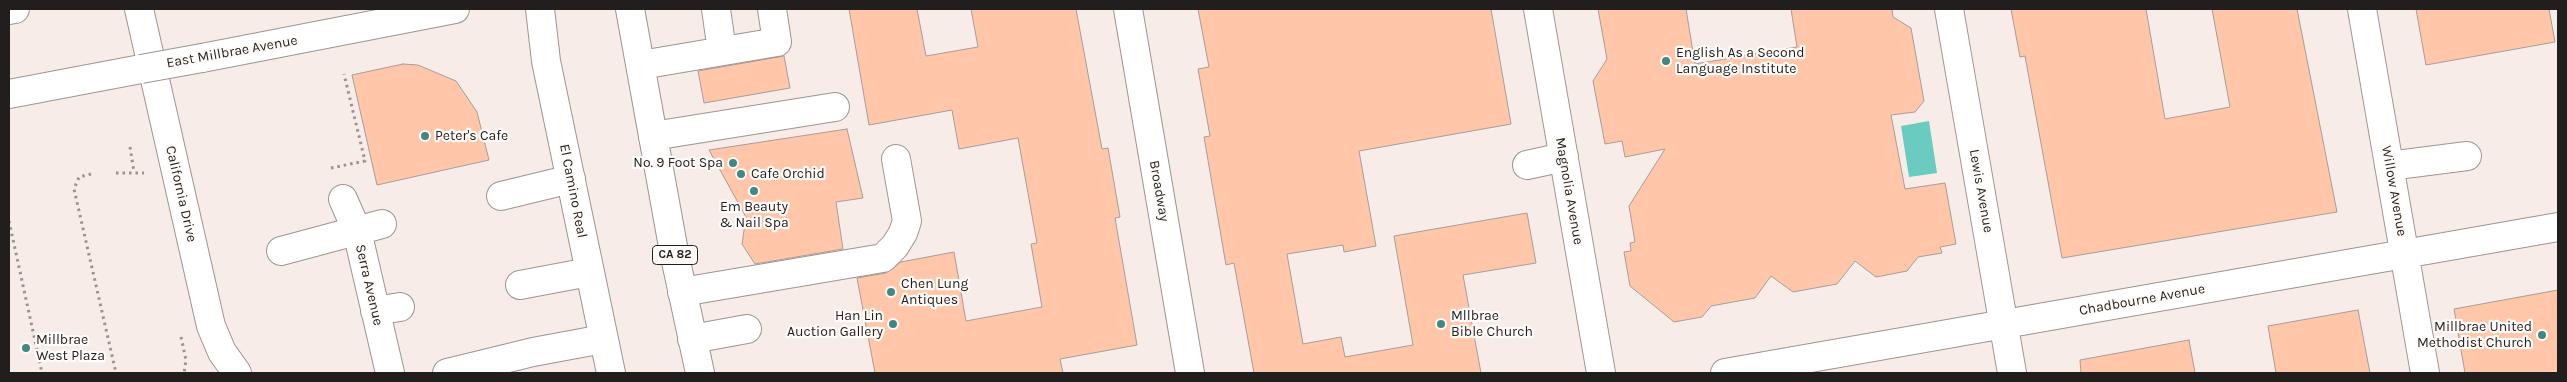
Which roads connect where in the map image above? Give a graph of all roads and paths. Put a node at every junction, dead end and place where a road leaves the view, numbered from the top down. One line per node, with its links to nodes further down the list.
1 (15, 9): 12 (street)
2 (139, 9): 50 (street, California Drive)
3 (455, 9): 16 (street, East Millbrae Avenue, bridge)
4 (540, 9): 29 (street, El Camino Real)
5 (630, 9): 14 (street, CA 82)
6 (716, 9): 13 (street)
7 (772, 9): 13 (street)
8 (1128, 9): 55 (street, Broadway)
9 (1538, 9): 21 (street, Magnolia Avenue)
10 (1949, 9): 42 (street, Lewis Avenue)
11 (2362, 9): 24 (street, Willow Avenue)
12 (9, 10)
13 (722, 51): 14 (street)
14 (641, 65): 18 (street, CA 82)
15 (344, 74): 25 (path)
16 (9, 94)
17 (835, 107): 18 (street)
18 (653, 136): 41 (street, CA 82)
19 (130, 147): 26 (path)
20 (2467, 156): 24 (street)
21 (1564, 157): 23 (street); 56 (street, Magnolia Avenue)
22 (896, 159): 41 (street)
23 (1527, 165)
24 (2389, 166): 38 (street, Willow Avenue)
25 (331, 168)
26 (134, 172): 27 (path); 30 (path)
27 (116, 173)
28 (92, 174): 48 (path)
29 (571, 179): 31 (street); 39 (street, El Camino Real)
30 (146, 180)
31 (501, 196)
32 (343, 199): 36 (street, Serra Avenue)
33 (9, 221): 47 (path)
34 (382, 224): 36 (street)
35 (2558, 228): 38 (street, Chadbourne Avenue)
36 (357, 231): 37 (street); 51 (street, Serra Avenue)
37 (281, 251)
38 (2404, 254): 42 (street, Chadbourne Avenue); 59 (street, Willow Avenue)
39 (589, 272): 40 (street); 46 (street, El Camino Real)
40 (520, 285)
41 (682, 292): 45 (street, CA 82)
42 (2004, 325): 57 (street, Chadbourne Avenue); 58 (street, Lewis Avenue)
43 (747, 330): 45 (street)
44 (180, 332): 49 (path)
45 (692, 339): 54 (street, CA 82)
46 (603, 340): 52 (street); 53 (street, El Camino Real)
47 (42, 373)
48 (116, 373)
49 (184, 373)
50 (237, 373)
51 (390, 373)
52 (447, 373)
53 (611, 373)
54 (700, 373)
55 (1190, 373)
56 (1601, 373)
57 (1725, 373)
58 (2012, 373)
59 (2425, 373)

